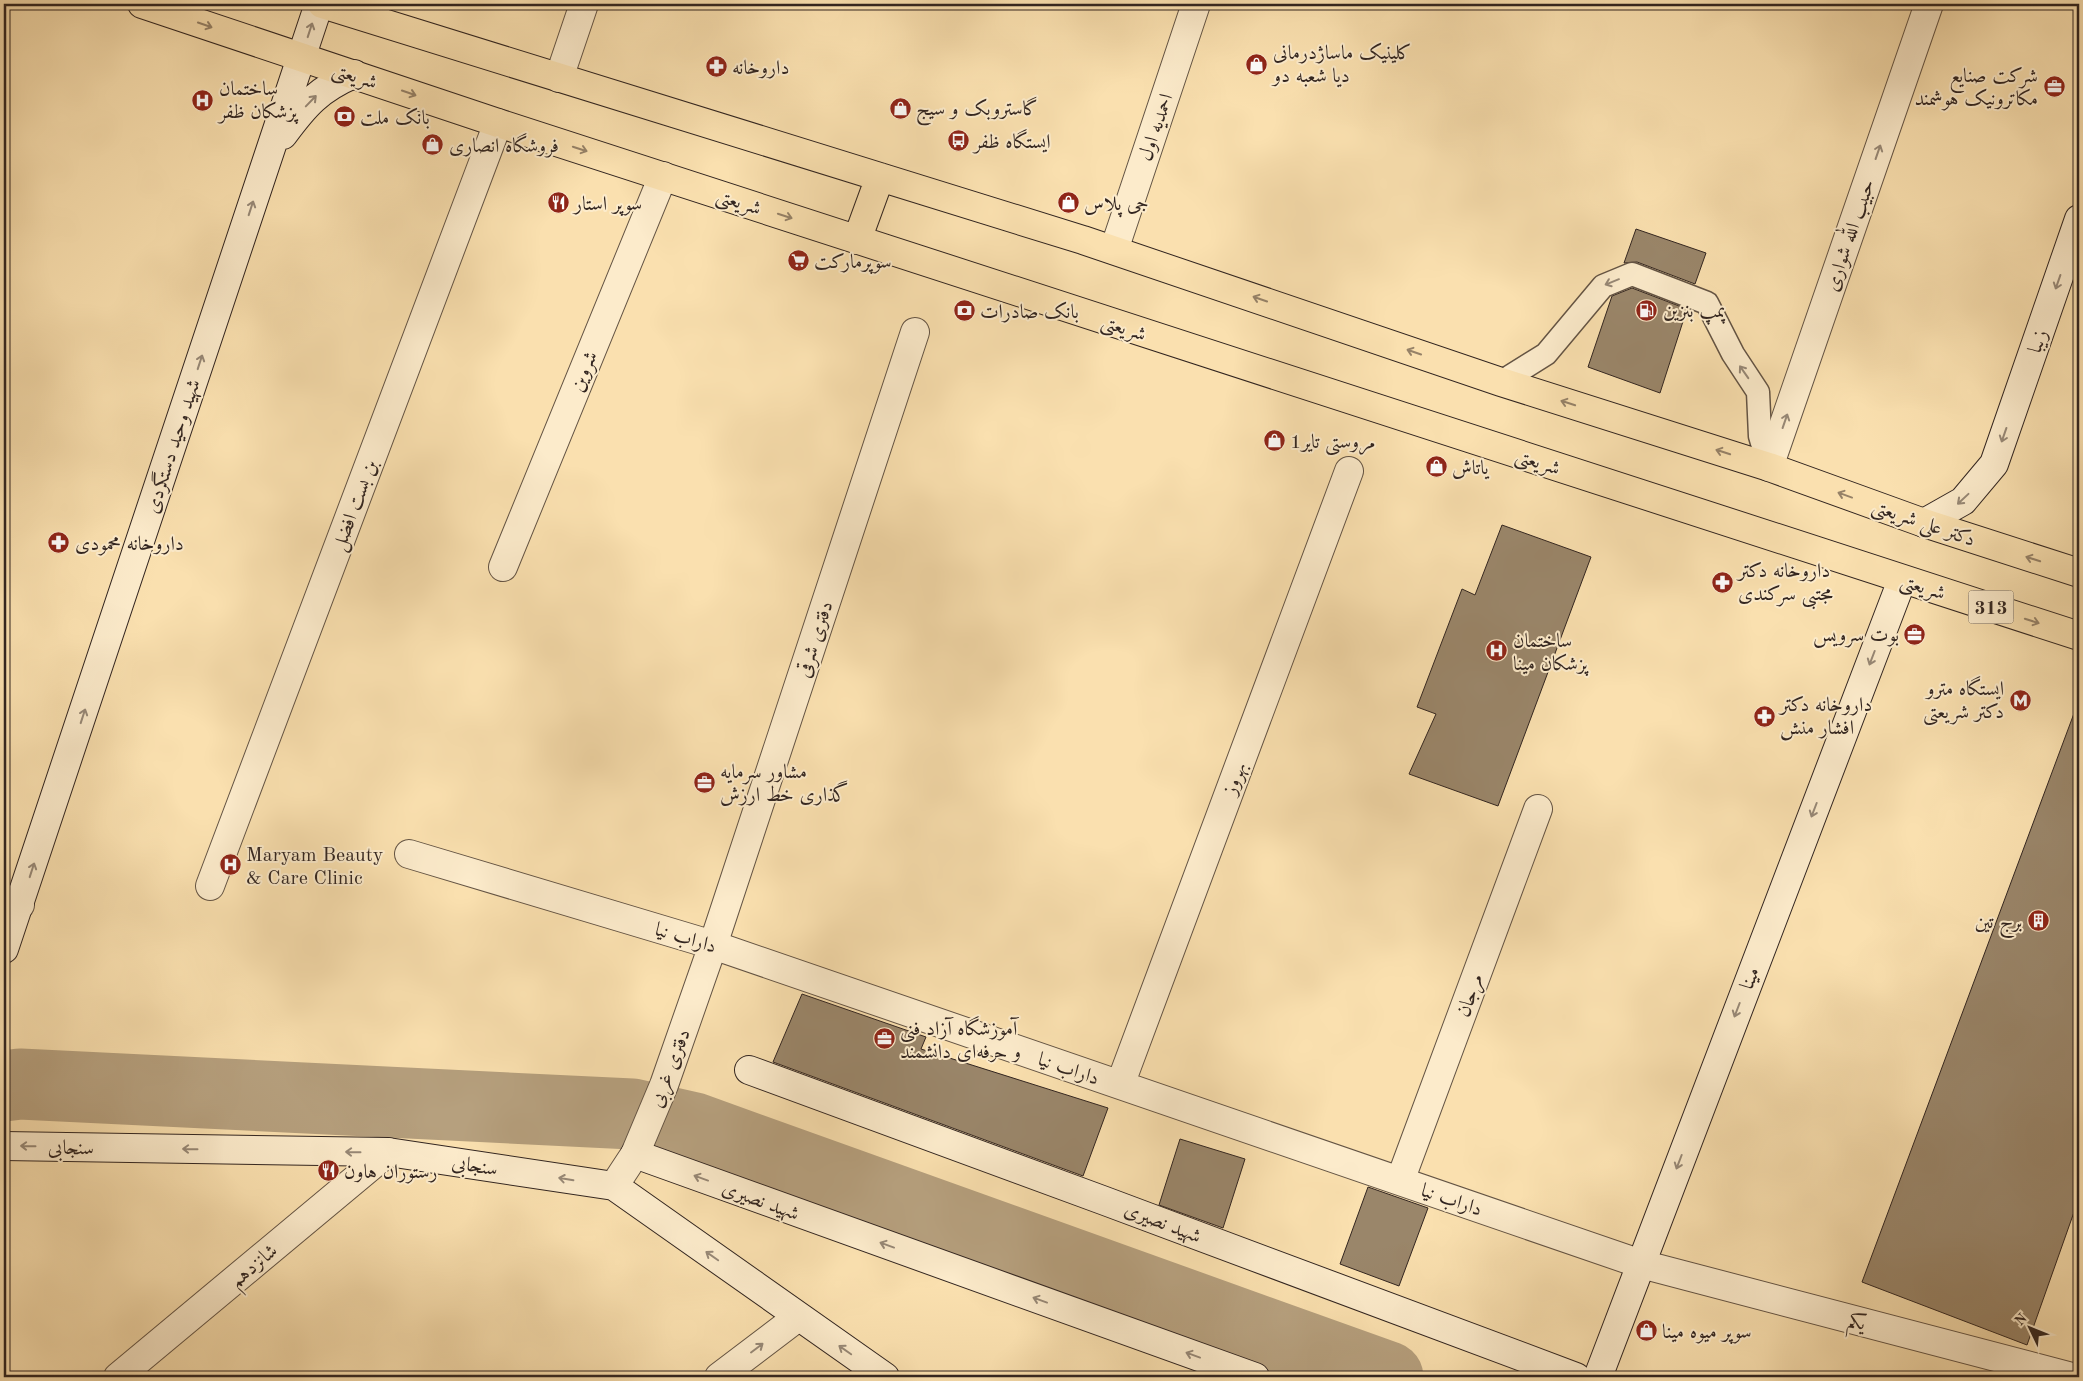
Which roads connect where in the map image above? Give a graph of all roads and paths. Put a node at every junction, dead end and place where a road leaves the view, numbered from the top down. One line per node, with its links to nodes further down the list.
1 (142, 4): 6 (main road, شریعتی / 313, one-way to 6)
2 (320, 4): 6 (street, شهید وحید دستگردی, one-way to 2); 8 (main road)
3 (584, 4): 8 (street)
4 (1196, 4): 15 (street, احمدیه اول)
5 (1929, 4): 18 (street, حبیب الله شواری, one-way to 5)
6 (302, 57): 7 (main road, شریعتی / 313); 10 (street, شهید وحید دستگردی)
7 (354, 74): 9 (main road, شریعتی / 313, one-way to 9); 10 (street, one-way to 7)
8 (559, 78): 12 (main road)
9 (498, 123): 11 (main road, شریعتی / 313, one-way to 11); 27 (street, بن بست افضل)
10 (270, 152): 28 (street, شهید وحید دستگردی, one-way to 10)
11 (663, 176): 14 (main road, شریعتی / 313, one-way to 14); 21 (street, شروین)
12 (880, 177): 14 (main road); 15 (main road)
13 (2079, 219): 20 (street, زیبا, one-way to 20)
14 (857, 240): 23 (main road, شریعتی / 313)
15 (1114, 250): 17 (main road, one-way to 15)
16 (915, 332): 29 (street, دفتری شرقی)
17 (1502, 382): 18 (main road, one-way to 17); 18 (lane, one-way to 17)
18 (1769, 467): 20 (main road, دکتر علی شریعتی, one-way to 18)
19 (1349, 471): 32 (street, بهروز)
20 (1924, 524): 22 (main road, دکتر علی شریعتی, one-way to 20)
21 (504, 567)
22 (2079, 573)
23 (1902, 580): 24 (main road, شریعتی / 313, one-way to 24); 38 (street, مینا, one-way to 38)
24 (2079, 636)
25 (1538, 809): 36 (street, مرجان)
26 (409, 854): 29 (street, داراب نیا)
27 (210, 886)
28 (12, 901): 30 (street, شهید وحید دستگردی)
29 (713, 945): 32 (street, داراب نیا); 35 (street, دفتری غربی)
30 (4, 949)
31 (749, 1070): 44 (street, شهید نصیری)
32 (1120, 1085): 36 (street, داراب نیا)
33 (4, 1146): 34 (street, سنجابی, one-way to 33)
34 (388, 1152): 37 (street, سنجابی, one-way to 34); 40 (street, شانزدهم)
35 (635, 1154): 37 (street, دفتری غربی); 43 (street, شهید نصیری, one-way to 35)
36 (1400, 1181): 38 (street, داراب نیا)
37 (614, 1186): 39 (street, سنجابی, one-way to 37)
38 (1641, 1264): 45 (street, مینا); 46 (street, یکم)
39 (798, 1317): 41 (street, one-way to 39); 42 (street, سنجابی, one-way to 39)
40 (118, 1377)
41 (719, 1377)
42 (885, 1377)
43 (1255, 1377)
44 (1576, 1377)
45 (1598, 1377)
46 (2072, 1377)

